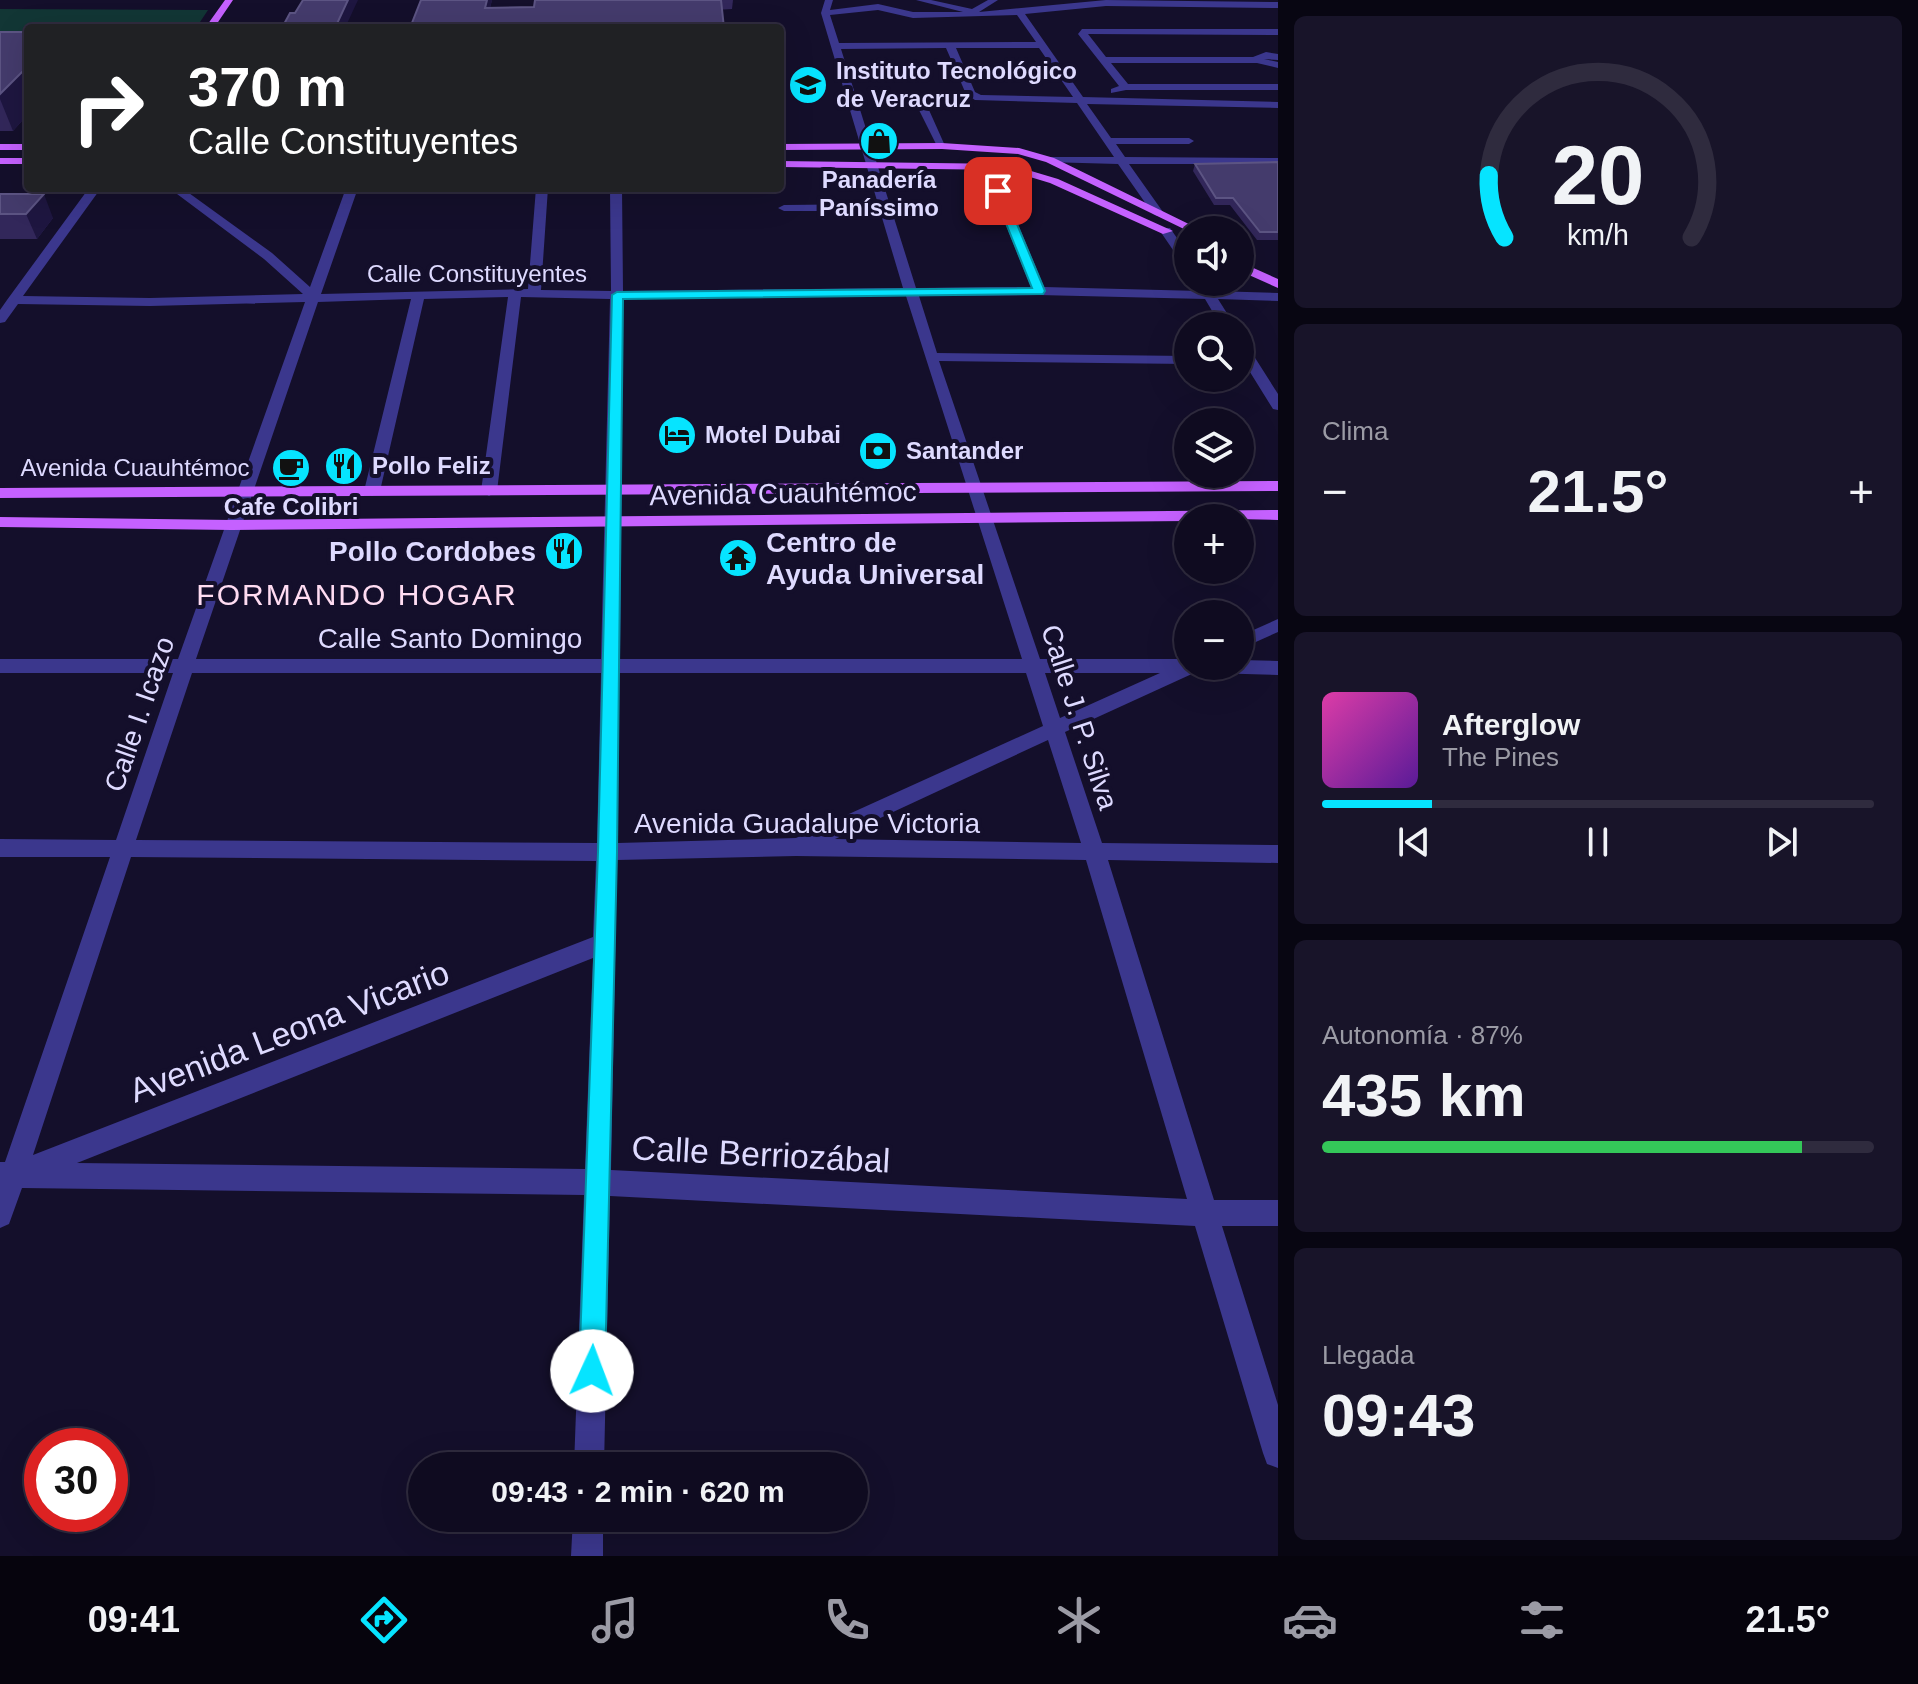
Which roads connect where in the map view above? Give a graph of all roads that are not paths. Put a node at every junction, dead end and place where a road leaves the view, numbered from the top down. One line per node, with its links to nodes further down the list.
1 (229, 0): 10 (main road)
2 (829, 0): 8 (street)
3 (920, 0): 4 (street)
4 (994, 0)
5 (1107, 1): 7 (street); 9 (street)
6 (878, 4): 8 (street); 9 (street)
7 (1278, 5)
8 (825, 13): 14 (street, Calle J. P. Silva)
9 (1020, 13): 13 (street)
10 (212, 24)
11 (1244, 32): 12 (street); 16 (street); 17 (street)
12 (1278, 32)
13 (1044, 45): 15 (street); 21 (street)
14 (835, 46): 15 (street); 32 (street, Calle J. P. Silva)
15 (950, 46): 21 (street)
16 (1262, 58): 17 (street); 18 (street)
17 (1104, 60): 19 (street)
18 (1277, 63)
19 (1125, 87): 20 (street); 21 (street)
20 (1278, 87)
21 (1083, 102): 22 (street); 24 (street)
22 (1278, 105)
23 (924, 110): 26 (street)
24 (1109, 141): 25 (street); 34 (street)
25 (1189, 141)
26 (942, 146): 32 (main road); 33 (main road)
27 (0, 147): 28 (main road)
28 (24, 147)
29 (784, 147): 32 (main road)
30 (0, 153): 31 (main road)
31 (24, 153)
32 (868, 156): 38 (main road); 39 (main road); 47 (street, Calle J. P. Silva)
33 (1050, 160): 34 (street); 49 (main road)
34 (1123, 160): 37 (street); 49 (street)
35 (0, 161): 36 (main road)
36 (24, 161)
37 (1278, 161)
38 (784, 164)
39 (988, 166): 51 (main road); 58 (street)
40 (0, 169): 41 (main road)
41 (24, 169)
42 (92, 192): 68 (street)
43 (180, 192): 66 (street)
44 (351, 192): 66 (street, Calle I. Icazo)
45 (542, 192): 61 (street)
46 (616, 192): 63 (street)
47 (884, 207): 48 (street); 59 (street, Calle J. P. Silva)
48 (784, 208)
49 (1157, 212): 50 (main road)
50 (1174, 220)
51 (1166, 231): 52 (main road); 53 (street)
52 (1174, 235)
53 (1174, 243)
54 (1254, 257): 55 (main road)
55 (1278, 268)
56 (1254, 273): 57 (main road)
57 (1278, 284)
58 (1039, 291): 59 (street, Calle Constituyentes); 62 (street, Calle Constituyentes)
59 (913, 292): 63 (street, Calle Constituyentes); 70 (street, Calle J. P. Silva)
60 (515, 293): 61 (street, Calle Constituyentes); 64 (street, Calle Constituyentes); 79 (street)
61 (534, 293): 63 (street, Calle Constituyentes)
62 (1174, 294)
63 (617, 295): 76 (street)
64 (418, 296): 66 (street, Calle Constituyentes); 78 (street)
65 (1244, 296): 67 (street, Calle Constituyentes)
66 (314, 297): 68 (street, Calle Constituyentes); 77 (street, Calle I. Icazo)
67 (1278, 297)
68 (13, 300): 69 (street)
69 (0, 319)
70 (931, 357): 71 (street); 74 (street, Calle J. P. Silva)
71 (1174, 360)
72 (1254, 373): 73 (street)
73 (1278, 406)
74 (975, 485): 75 (main road, Avenida Cuauhtémoc); 76 (main road, Avenida Cuauhtémoc); 82 (street, Calle J. P. Silva)
75 (1278, 486)
76 (613, 490): 79 (main road, Avenida Cuauhtémoc); 84 (street)
77 (246, 491): 78 (main road, Avenida Cuauhtémoc); 80 (main road, Avenida Cuauhtémoc); 85 (street, Calle I. Icazo)
78 (372, 491): 79 (main road, Avenida Cuauhtémoc)
79 (489, 491)
80 (0, 493)
81 (1278, 515): 82 (main road, Avenida Cuauhtémoc)
82 (984, 517): 84 (main road, Avenida Cuauhtémoc); 88 (street, Calle J. P. Silva)
83 (0, 522): 85 (main road, Avenida Cuauhtémoc)
84 (612, 522): 85 (main road, Avenida Cuauhtémoc); 91 (street)
85 (232, 525): 90 (street, Calle I. Icazo)
86 (1278, 625): 87 (street)
87 (1254, 636)
88 (1033, 664): 91 (street, Calle Santo Domingo); 92 (street, Calle Santo Domingo); 96 (street, Calle J. P. Silva)
89 (0, 666): 90 (street, Calle Santo Domingo)
90 (185, 666): 91 (street, Calle Santo Domingo); 99 (street, Calle I. Icazo)
91 (610, 666): 100 (street)
92 (1174, 666)
93 (1254, 667): 94 (street)
94 (1278, 668)
95 (1174, 673): 96 (street)
96 (1054, 729): 97 (street); 101 (street, Calle J. P. Silva)
97 (796, 847): 100 (street, Avenida Guadalupe Victoria); 101 (street, Avenida Guadalupe Victoria)
98 (0, 848): 99 (street, Avenida Guadalupe Victoria)
99 (123, 848): 100 (street, Avenida Guadalupe Victoria); 104 (street, Calle I. Icazo)
100 (607, 852): 103 (street)
101 (1095, 853): 102 (street, Avenida Guadalupe Victoria); 106 (street, Calle J. P. Silva)
102 (1278, 854)
103 (602, 944): 104 (street, Avenida Leona Vicario); 105 (street)
104 (5, 1178): 105 (street, Calle Berriozábal); 108 (street, Calle I. Icazo)
105 (598, 1182): 106 (street, Calle Berriozábal); 109 (street)
106 (1206, 1213): 107 (street, Calle Berriozábal); 110 (street, Calle J. P. Silva)
107 (1278, 1213)
108 (0, 1215)
109 (589, 1452)
110 (1278, 1453)
111 (588, 1532): 112 (street)
112 (587, 1556)

